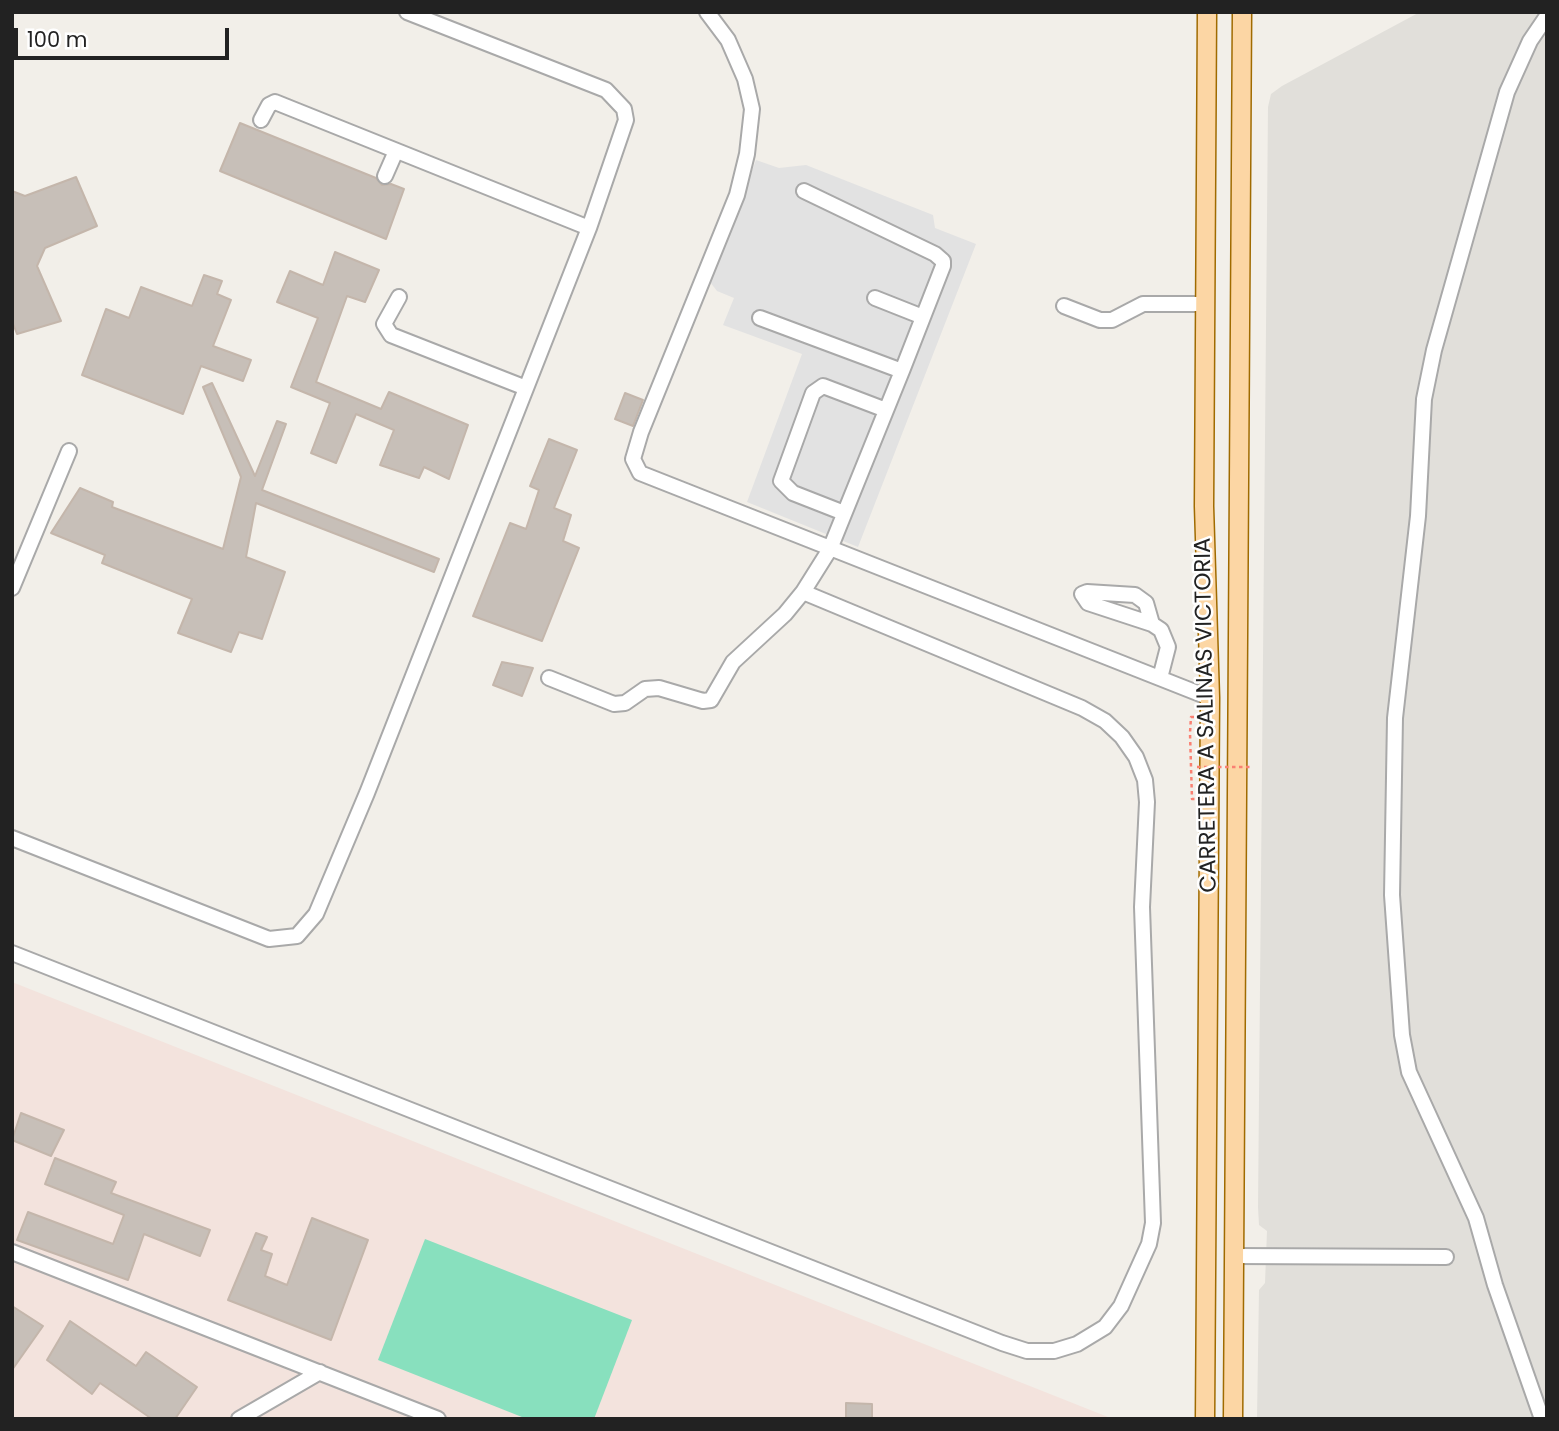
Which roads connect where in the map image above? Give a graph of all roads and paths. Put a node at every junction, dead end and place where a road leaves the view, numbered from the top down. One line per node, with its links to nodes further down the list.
1 (407, 12): 10 (street)
2 (708, 12): 22 (street)
3 (1208, 12): 13 (main road, CARRETERA A SALINAS VICTORIA)
4 (1242, 12): 34 (main road, CARRETERA A SALINAS VICTORIA)
5 (1547, 16): 41 (street)
6 (261, 120): 7 (street)
7 (396, 151): 8 (street); 10 (street)
8 (385, 176)
9 (804, 191): 15 (street)
10 (589, 228): 18 (street)
11 (399, 297): 18 (street)
12 (875, 298): 15 (street)
13 (1205, 304): 14 (street); 28 (main road, CARRETERA A SALINAS VICTORIA)
14 (1064, 306)
15 (923, 317): 17 (street)
16 (760, 318): 17 (street)
17 (902, 371): 19 (street)
18 (526, 388): 31 (street)
19 (886, 410): 21 (street); 21 (street)
20 (69, 451): 23 (street)
21 (844, 513): 22 (street)
22 (830, 550): 24 (street); 27 (street)
23 (12, 588)
24 (803, 592): 26 (street); 32 (street)
25 (1152, 624): 27 (street)
26 (549, 678)
27 (1160, 678): 28 (street)
28 (1210, 698): 39 (main road, CARRETERA A SALINAS VICTORIA)
29 (1197, 767): 30 (path, bridge)
30 (1252, 767)
31 (12, 838)
32 (12, 953)
33 (12, 1252): 36 (street)
34 (1234, 1256): 35 (street); 40 (main road, CARRETERA A SALINAS VICTORIA)
35 (1446, 1257)
36 (320, 1372): 37 (street); 38 (street)
37 (239, 1419)
38 (438, 1419)
39 (1205, 1419)
40 (1233, 1419)
41 (1542, 1419)

